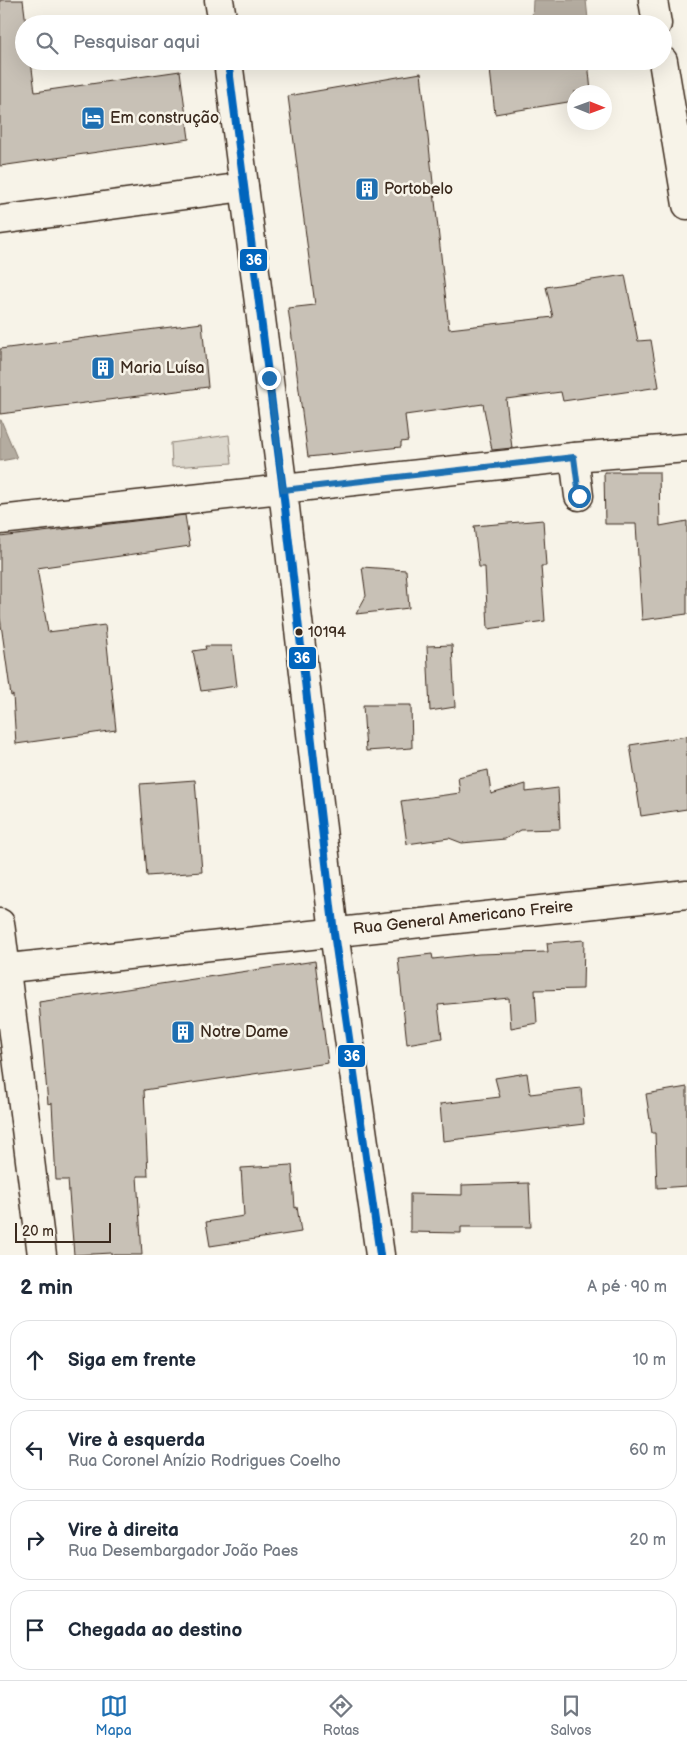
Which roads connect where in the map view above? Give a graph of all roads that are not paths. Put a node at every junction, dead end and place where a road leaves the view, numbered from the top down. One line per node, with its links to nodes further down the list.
1 (219, 0): 3 (street)
2 (653, 0): 4 (street)
3 (222, 15)
4 (656, 15)
5 (229, 70): 8 (street)
6 (667, 70): 7 (street)
7 (678, 95): 9 (street)
8 (244, 187): 10 (street); 13 (street)
9 (687, 205)
10 (0, 220)
11 (687, 448): 12 (street)
12 (574, 457): 13 (street); 14 (street)
13 (283, 490): 15 (street); 18 (street)
14 (579, 496)
15 (0, 520)
16 (687, 894): 18 (street, Rua General Americano Freire)
17 (0, 923): 19 (street)
18 (334, 933): 19 (street, Rua General Americano Freire); 21 (street)
19 (3, 969): 20 (street)
20 (42, 1255)
21 (380, 1255)

